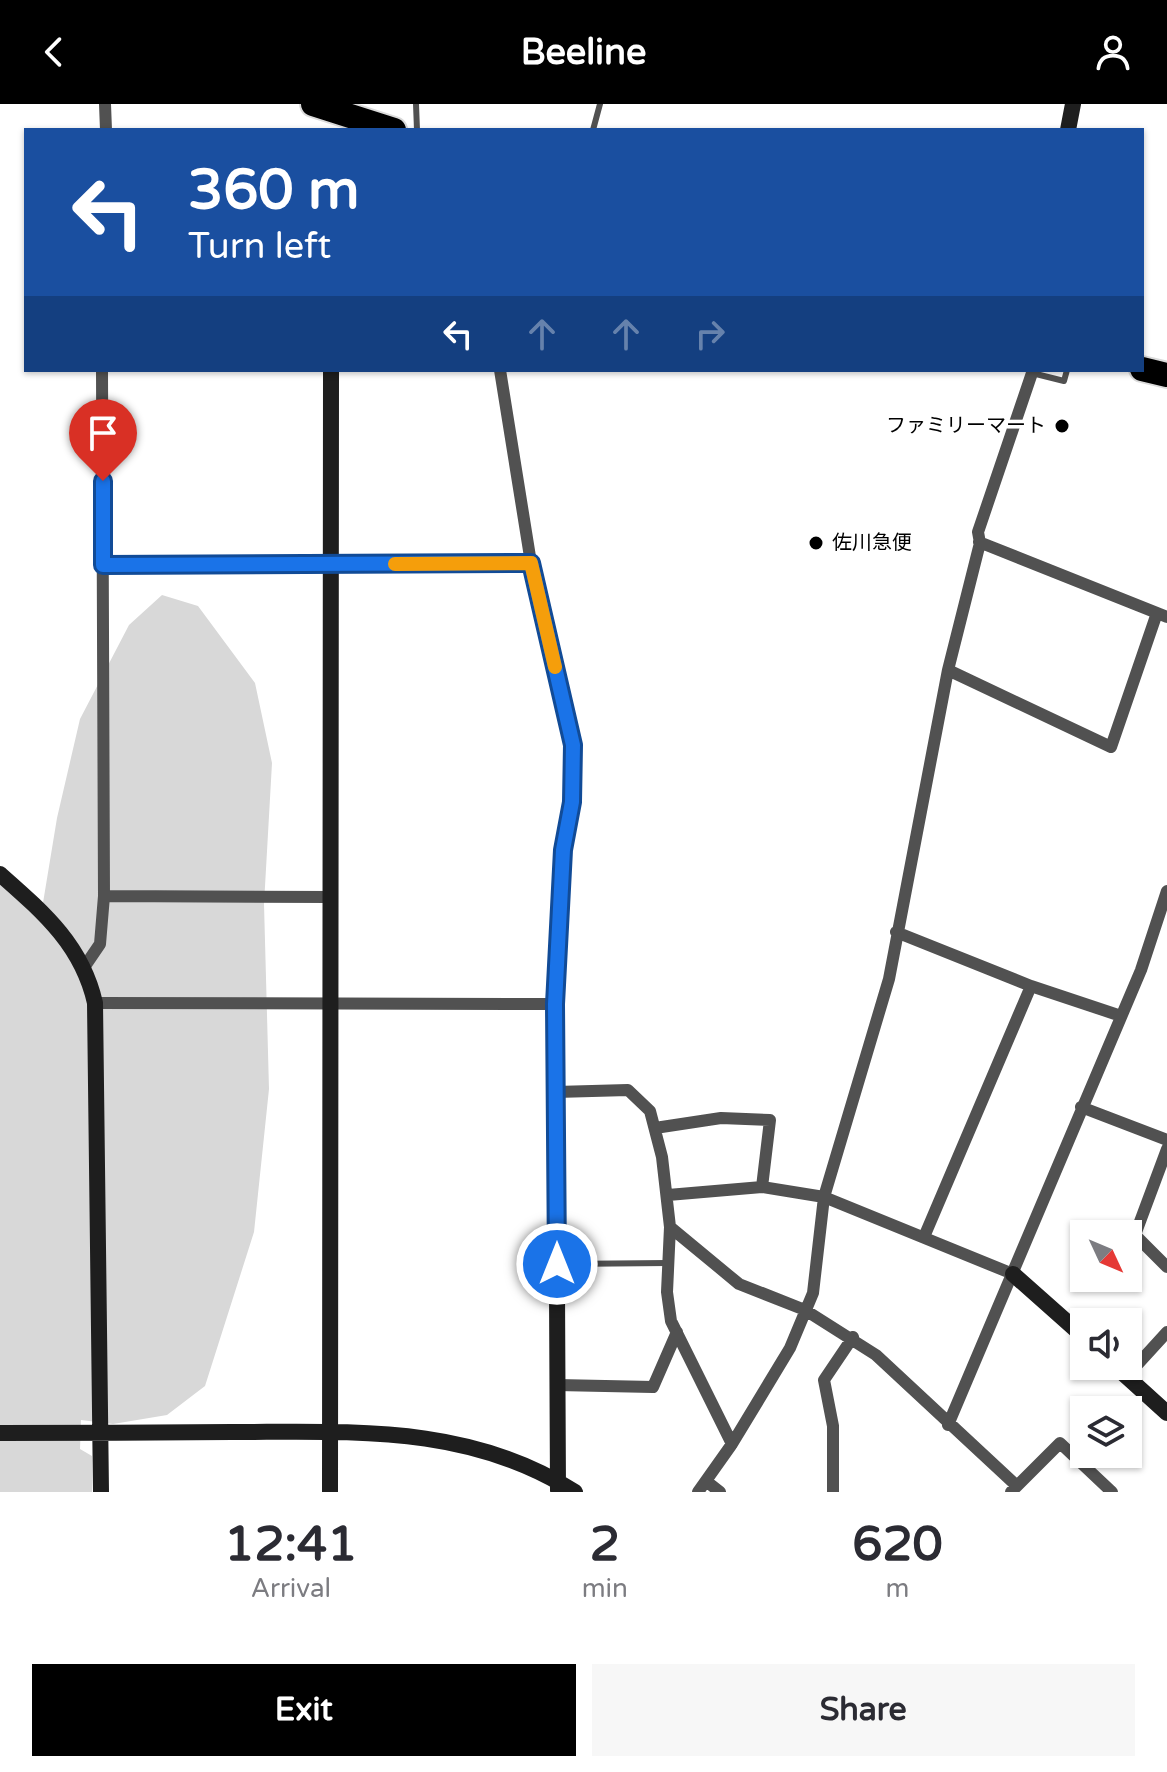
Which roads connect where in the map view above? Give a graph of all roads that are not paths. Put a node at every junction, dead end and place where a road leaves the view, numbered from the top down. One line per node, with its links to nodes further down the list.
1 (105, 104): 6 (street)
2 (416, 104): 8 (lane)
3 (600, 104): 9 (lane)
4 (1073, 104): 10 (street)
5 (321, 111): 7 (highway)
6 (106, 128)
7 (386, 128)
8 (417, 128)
9 (594, 128)
10 (1068, 128)
11 (1144, 369): 18 (highway)
12 (102, 372): 21 (street)
13 (331, 372): 22 (street)
14 (500, 372): 20 (street)
15 (1032, 372): 19 (street)
16 (1035, 372): 17 (lane)
17 (1066, 372)
18 (1167, 375)
19 (979, 542): 23 (street); 24 (street)
20 (531, 563): 22 (street); 34 (street)
21 (103, 565): 22 (street); 27 (street)
22 (330, 565): 28 (street)
23 (1162, 615): 24 (street)
24 (948, 670): 29 (street)
25 (0, 874): 30 (street)
26 (1167, 891): 35 (street)
27 (104, 896): 28 (street); 30 (street)
28 (330, 897): 33 (street)
29 (896, 932): 31 (street); 43 (street)
30 (85, 966): 32 (street)
31 (1031, 986): 35 (street); 45 (street)
32 (95, 1003): 33 (street); 62 (street)
33 (330, 1004): 34 (street); 60 (street)
34 (555, 1004): 36 (street)
35 (1121, 1016): 37 (street)
36 (556, 1092): 38 (street); 47 (street)
37 (1081, 1107): 39 (street); 49 (street)
38 (655, 1128): 41 (street); 42 (street)
39 (1167, 1140)
40 (1167, 1149): 48 (street)
41 (762, 1187): 42 (street); 43 (street)
42 (668, 1195): 44 (street)
43 (824, 1197): 45 (street); 50 (street)
44 (670, 1227): 46 (street); 50 (street)
45 (924, 1237): 49 (street)
46 (668, 1263): 47 (lane); 52 (street)
47 (557, 1264): 57 (street)
48 (1167, 1267)
49 (1013, 1274): 51 (street); 59 (street)
50 (805, 1310): 54 (street); 63 (street)
51 (1070, 1325)
52 (677, 1332): 57 (street); 63 (street)
53 (1167, 1332): 55 (street)
54 (853, 1337): 59 (street); 71 (street)
55 (1142, 1353)
56 (1130, 1380): 58 (street)
57 (557, 1385): 64 (street)
58 (1167, 1413)
59 (948, 1425): 66 (street)
60 (331, 1432): 62 (street); 64 (street); 68 (street)
61 (0, 1433): 62 (street)
62 (101, 1433): 67 (street)
63 (732, 1444): 65 (street)
64 (558, 1486): 69 (street)
65 (702, 1487): 70 (street)
66 (1014, 1489): 72 (street)
67 (101, 1492)
68 (330, 1492)
69 (575, 1492)
70 (720, 1492)
71 (833, 1492)
72 (1112, 1492)

